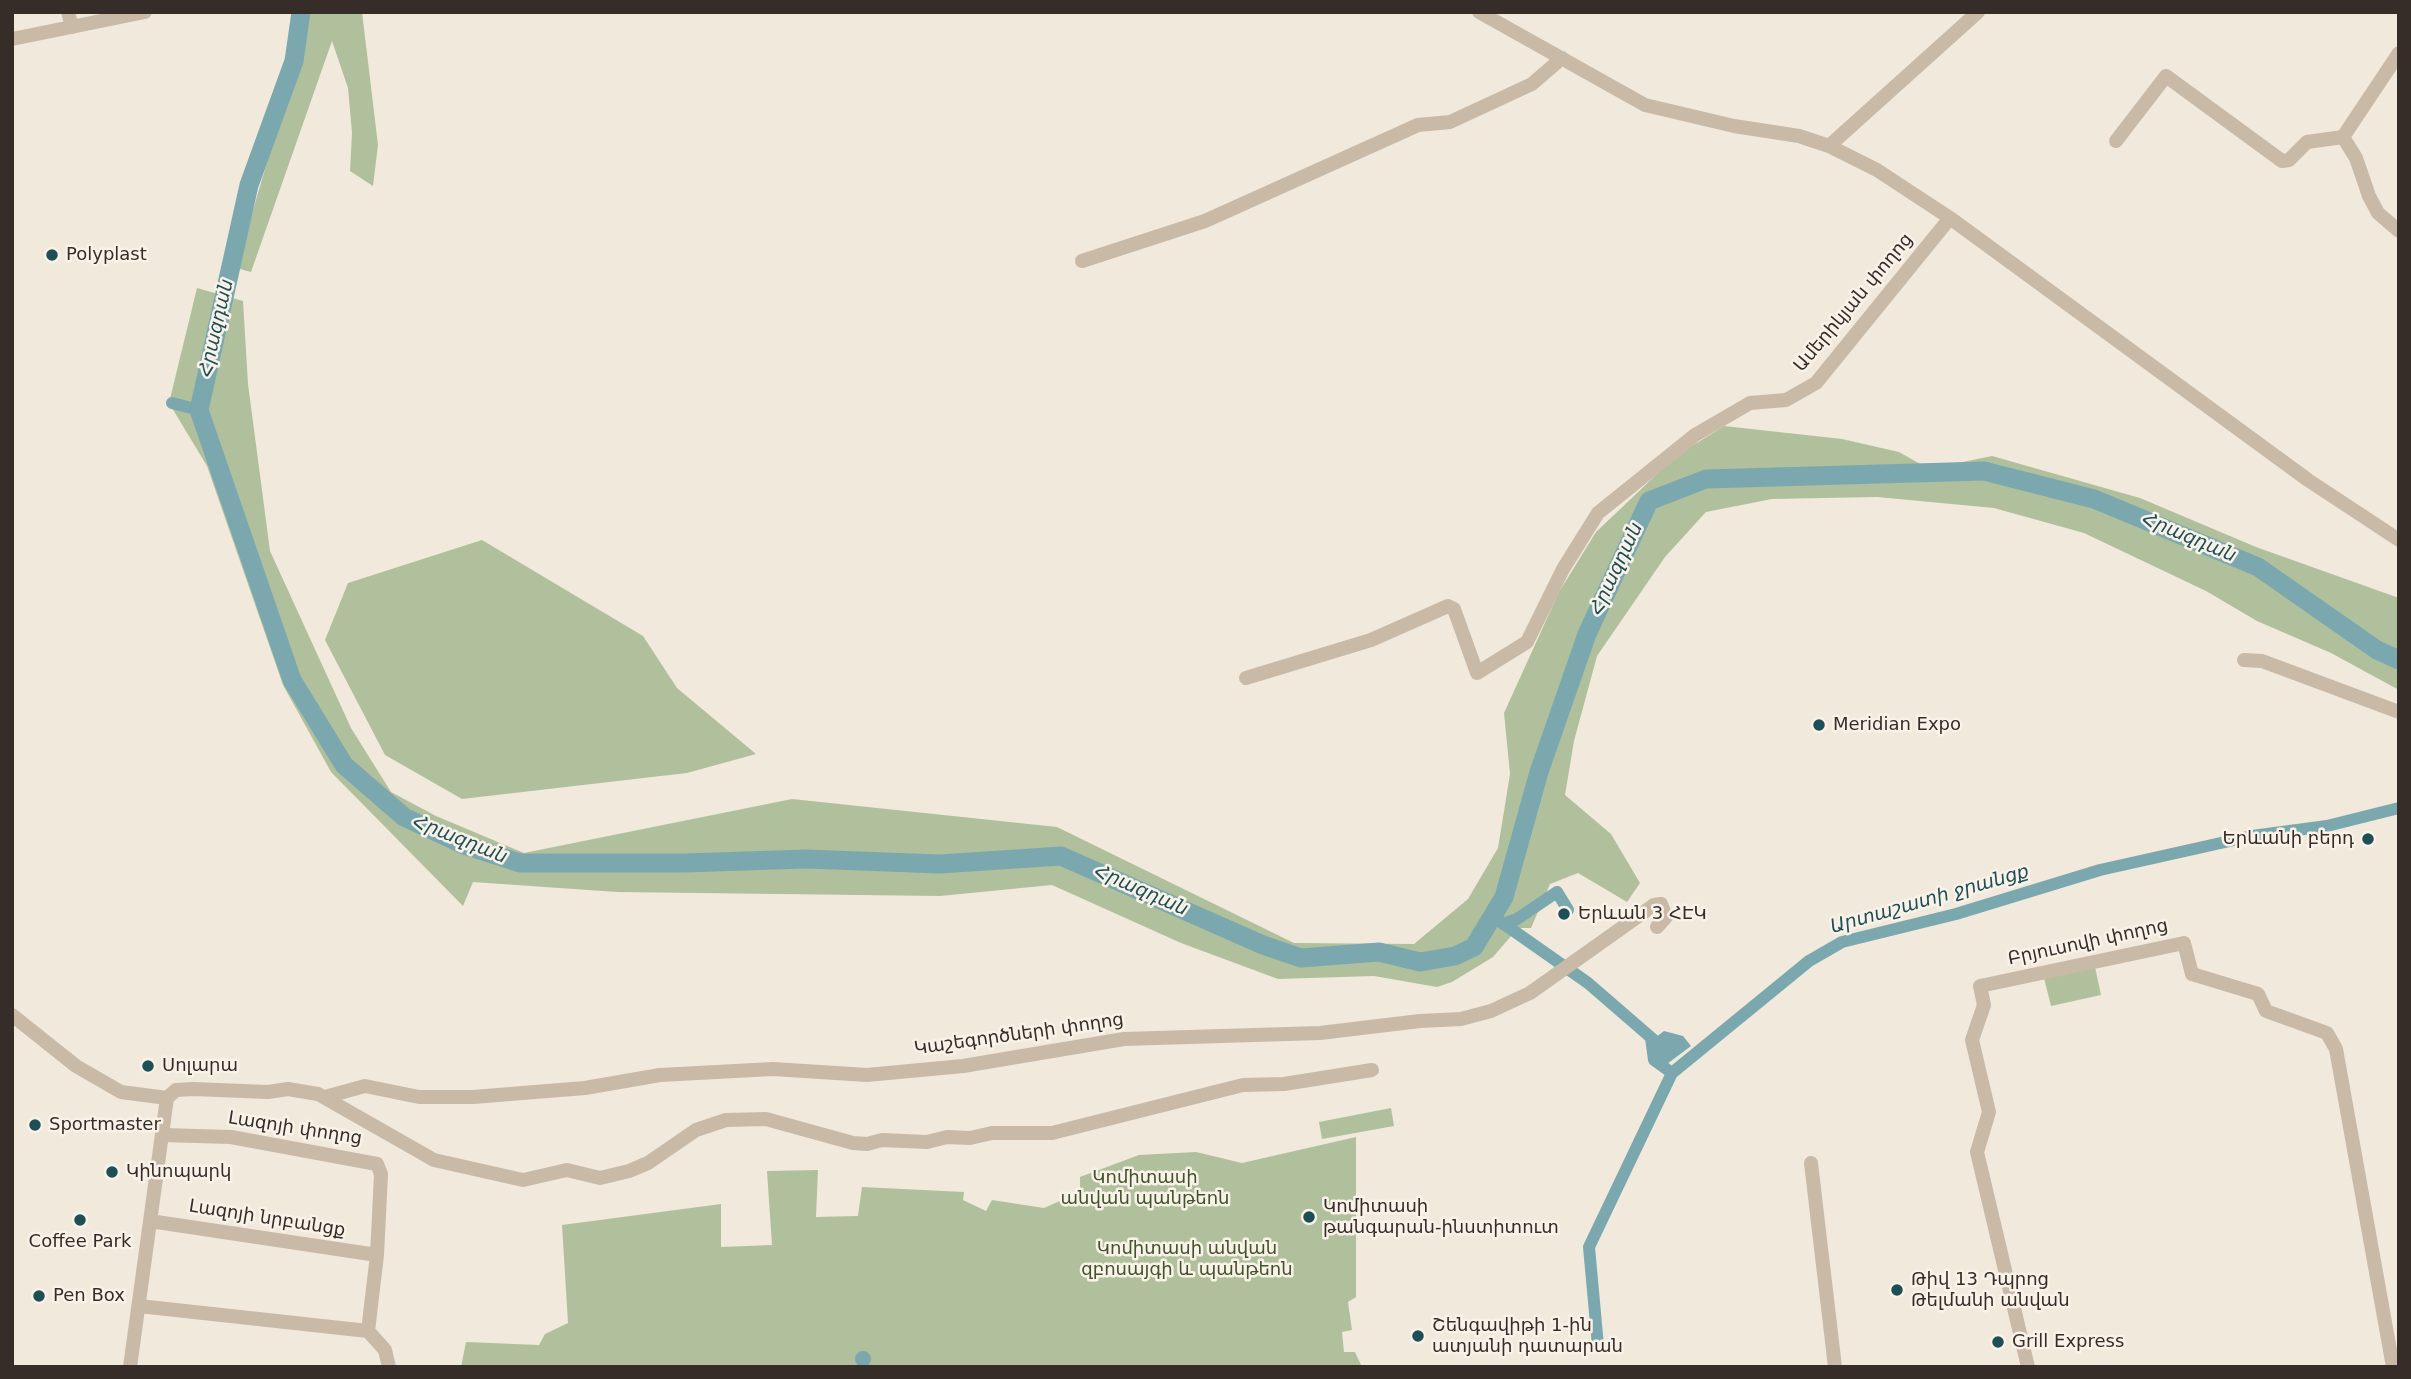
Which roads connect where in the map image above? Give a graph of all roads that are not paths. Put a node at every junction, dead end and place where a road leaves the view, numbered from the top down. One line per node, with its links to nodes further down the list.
1 (68, 12): 5 (street)
2 (145, 12): 5 (street)
3 (1479, 12): 8 (street)
4 (1978, 12): 11 (street)
5 (72, 27): 6 (street)
6 (12, 39)
7 (2399, 52): 9 (street)
8 (1562, 58): 11 (street); 14 (street)
9 (2343, 137): 10 (street); 13 (street)
10 (2116, 141)
11 (1829, 146): 12 (street)
12 (1950, 218): 15 (street); 17 (street, Ամերիկյան փողոց)
13 (2399, 231)
14 (1082, 261)
15 (2399, 540)
16 (2244, 660): 18 (street)
17 (1246, 678)
18 (2399, 712)
19 (1657, 927): 22 (street, Կաշեգործների փողոց)
20 (12, 1015): 23 (street)
21 (1372, 1070): 22 (street, Կաշեգործների փողոց)
22 (325, 1097): 23 (street, Կաշեգործների փողոց)
23 (167, 1098): 24 (street)
24 (162, 1135): 26 (street); 27 (street, Լազոյի փողոց)
25 (1811, 1163): 32 (street)
26 (150, 1221): 27 (street, Լազոյի նրբանցք); 28 (street)
27 (377, 1255): 29 (street, Լազոյի փողոց)
28 (139, 1306): 29 (street); 30 (street)
29 (368, 1331): 31 (street)
30 (130, 1367)
31 (389, 1367)
32 (1835, 1367)
33 (2028, 1367): 34 (street, Բրյուսովի փողոց)
34 (2393, 1367)

